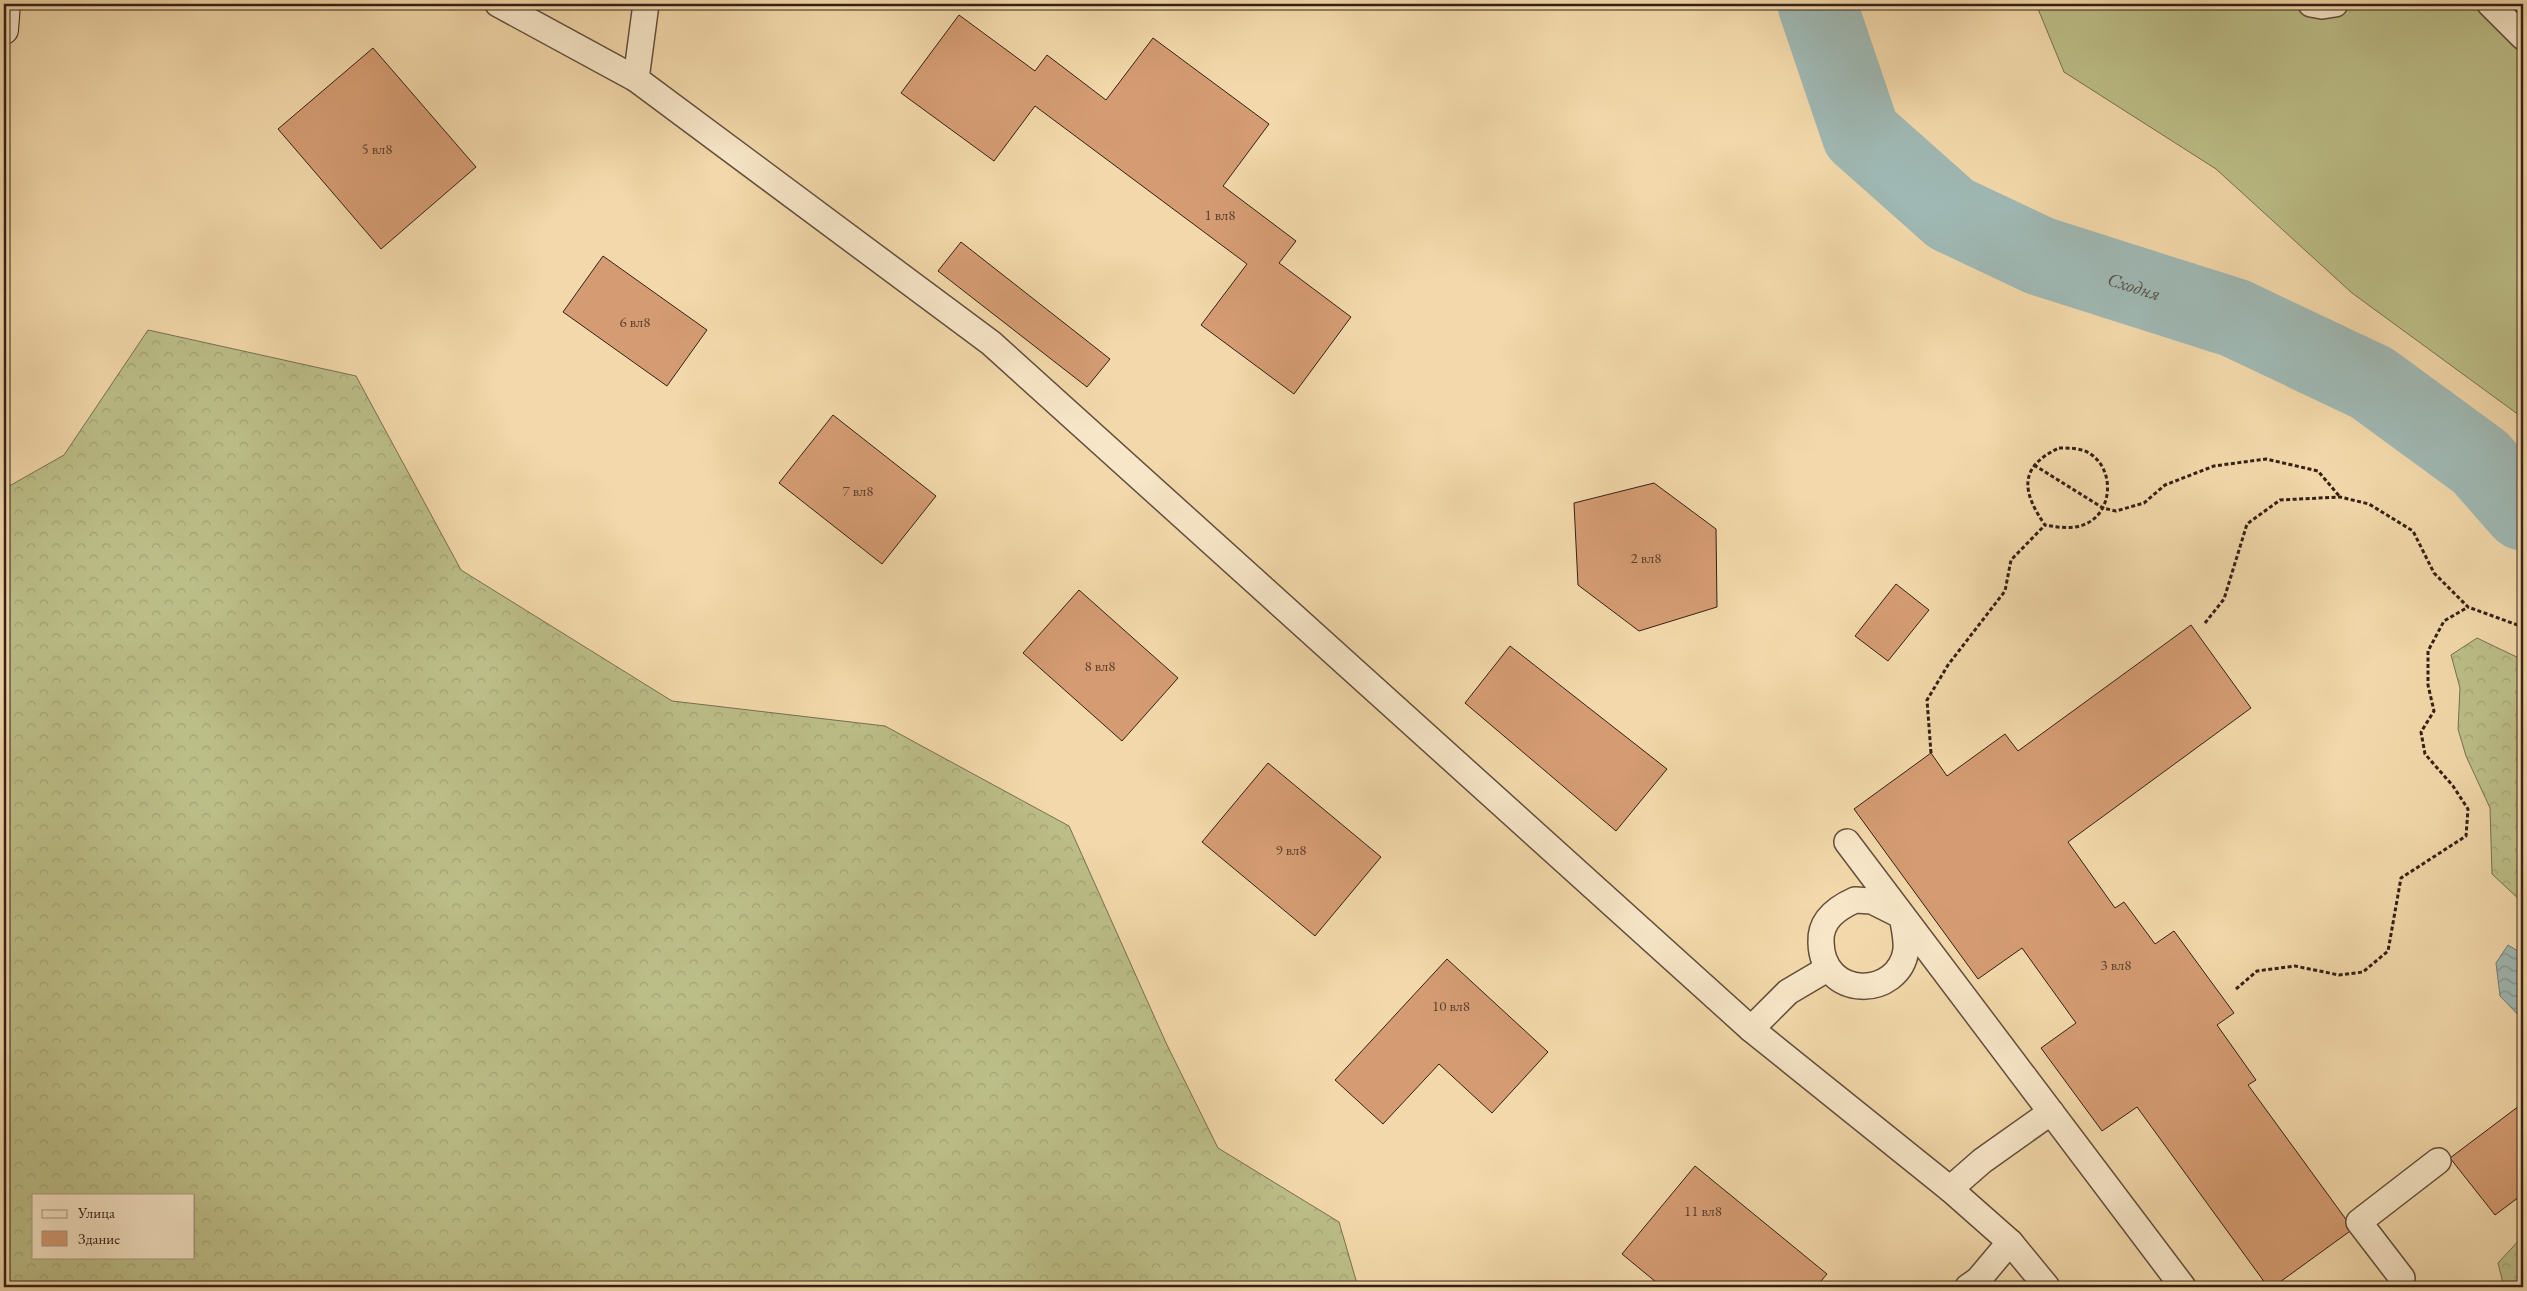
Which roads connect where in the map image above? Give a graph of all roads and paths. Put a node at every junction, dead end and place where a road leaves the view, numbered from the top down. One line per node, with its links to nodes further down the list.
1 (6, 4): 7 (main road)
2 (498, 4): 9 (lane)
3 (646, 4): 9 (lane)
4 (2311, 4): 5 (lane)
5 (2335, 4)
6 (2490, 4): 8 (lane)
7 (4, 30)
8 (2523, 37)
9 (636, 79): 22 (lane)
10 (2034, 465): 12 (path); 12 (path); 13 (path)
11 (2340, 497): 12 (path); 14 (path); 15 (path)
12 (2102, 508): 13 (path)
13 (2046, 525): 17 (path)
14 (2468, 607): 16 (path); 21 (path)
15 (2206, 623)
16 (2523, 627)
17 (1931, 753)
18 (1847, 842): 19 (lane)
19 (1902, 916): 20 (lane); 20 (lane); 23 (lane)
20 (1827, 969): 22 (lane)
21 (2236, 989)
22 (1751, 1029): 25 (lane)
23 (2051, 1112): 25 (lane); 30 (lane)
24 (2438, 1162): 27 (lane)
25 (1950, 1190): 26 (lane)
26 (2010, 1242): 28 (lane); 29 (lane)
27 (2400, 1284)
28 (1968, 1287)
29 (2046, 1287)
30 (2183, 1287)

